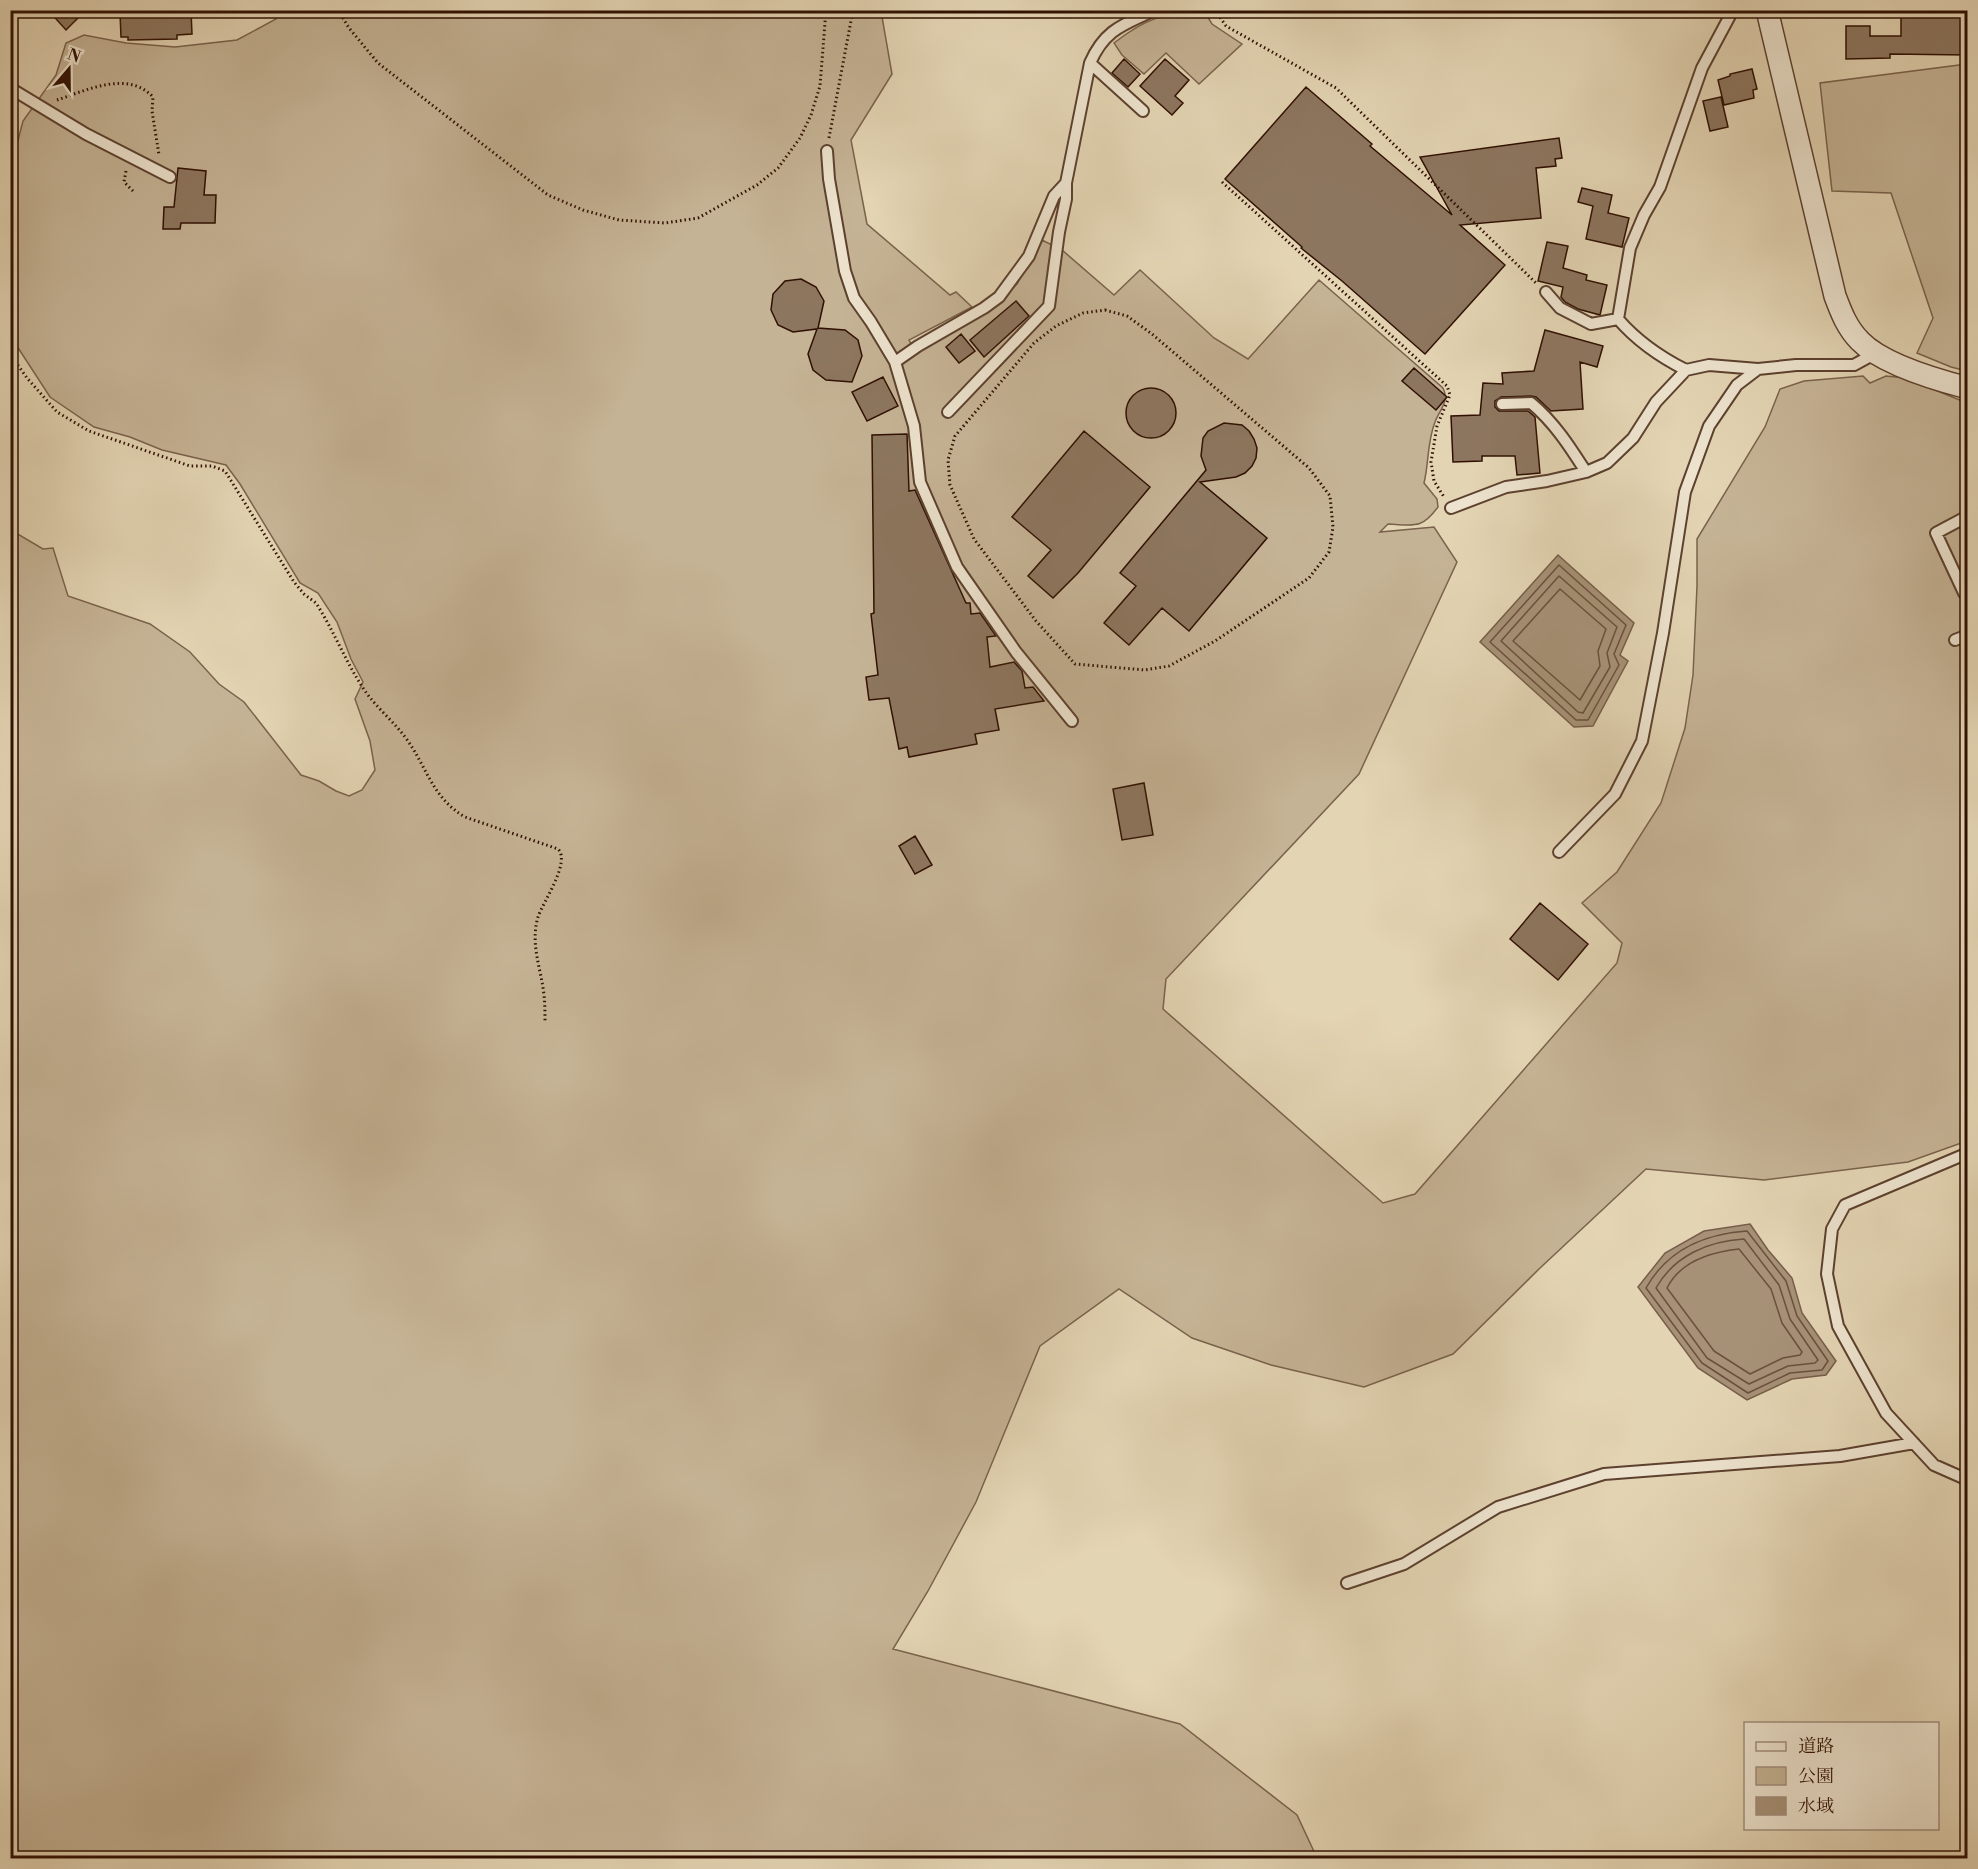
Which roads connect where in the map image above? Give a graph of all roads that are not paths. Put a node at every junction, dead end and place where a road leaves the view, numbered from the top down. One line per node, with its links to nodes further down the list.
1 (1155, 10): 4 (lane)
2 (1733, 10): 11 (lane)
3 (1767, 10): 12 (street)
4 (1090, 63): 6 (lane); 9 (lane)
5 (10, 88): 8 (lane)
6 (1143, 111)
7 (827, 151): 13 (lane)
8 (170, 177)
9 (1066, 183): 13 (lane); 18 (lane)
10 (1546, 292): 11 (lane)
11 (1618, 319): 15 (lane)
12 (1876, 353): 14 (lane); 16 (street)
13 (895, 362): 25 (lane)
14 (1758, 369): 15 (lane); 26 (lane)
15 (1686, 370): 19 (lane)
16 (1968, 388)
17 (1502, 404): 19 (lane)
18 (948, 412)
19 (1586, 472): 20 (lane)
20 (1451, 508)
21 (1968, 516): 22 (lane)
22 (1968, 596)
23 (1968, 635): 24 (lane)
24 (1955, 640)
25 (1072, 721)
26 (1559, 852)
27 (1968, 1153): 28 (lane)
28 (1914, 1443): 29 (lane); 30 (lane)
29 (1968, 1480)
30 (1347, 1583)

